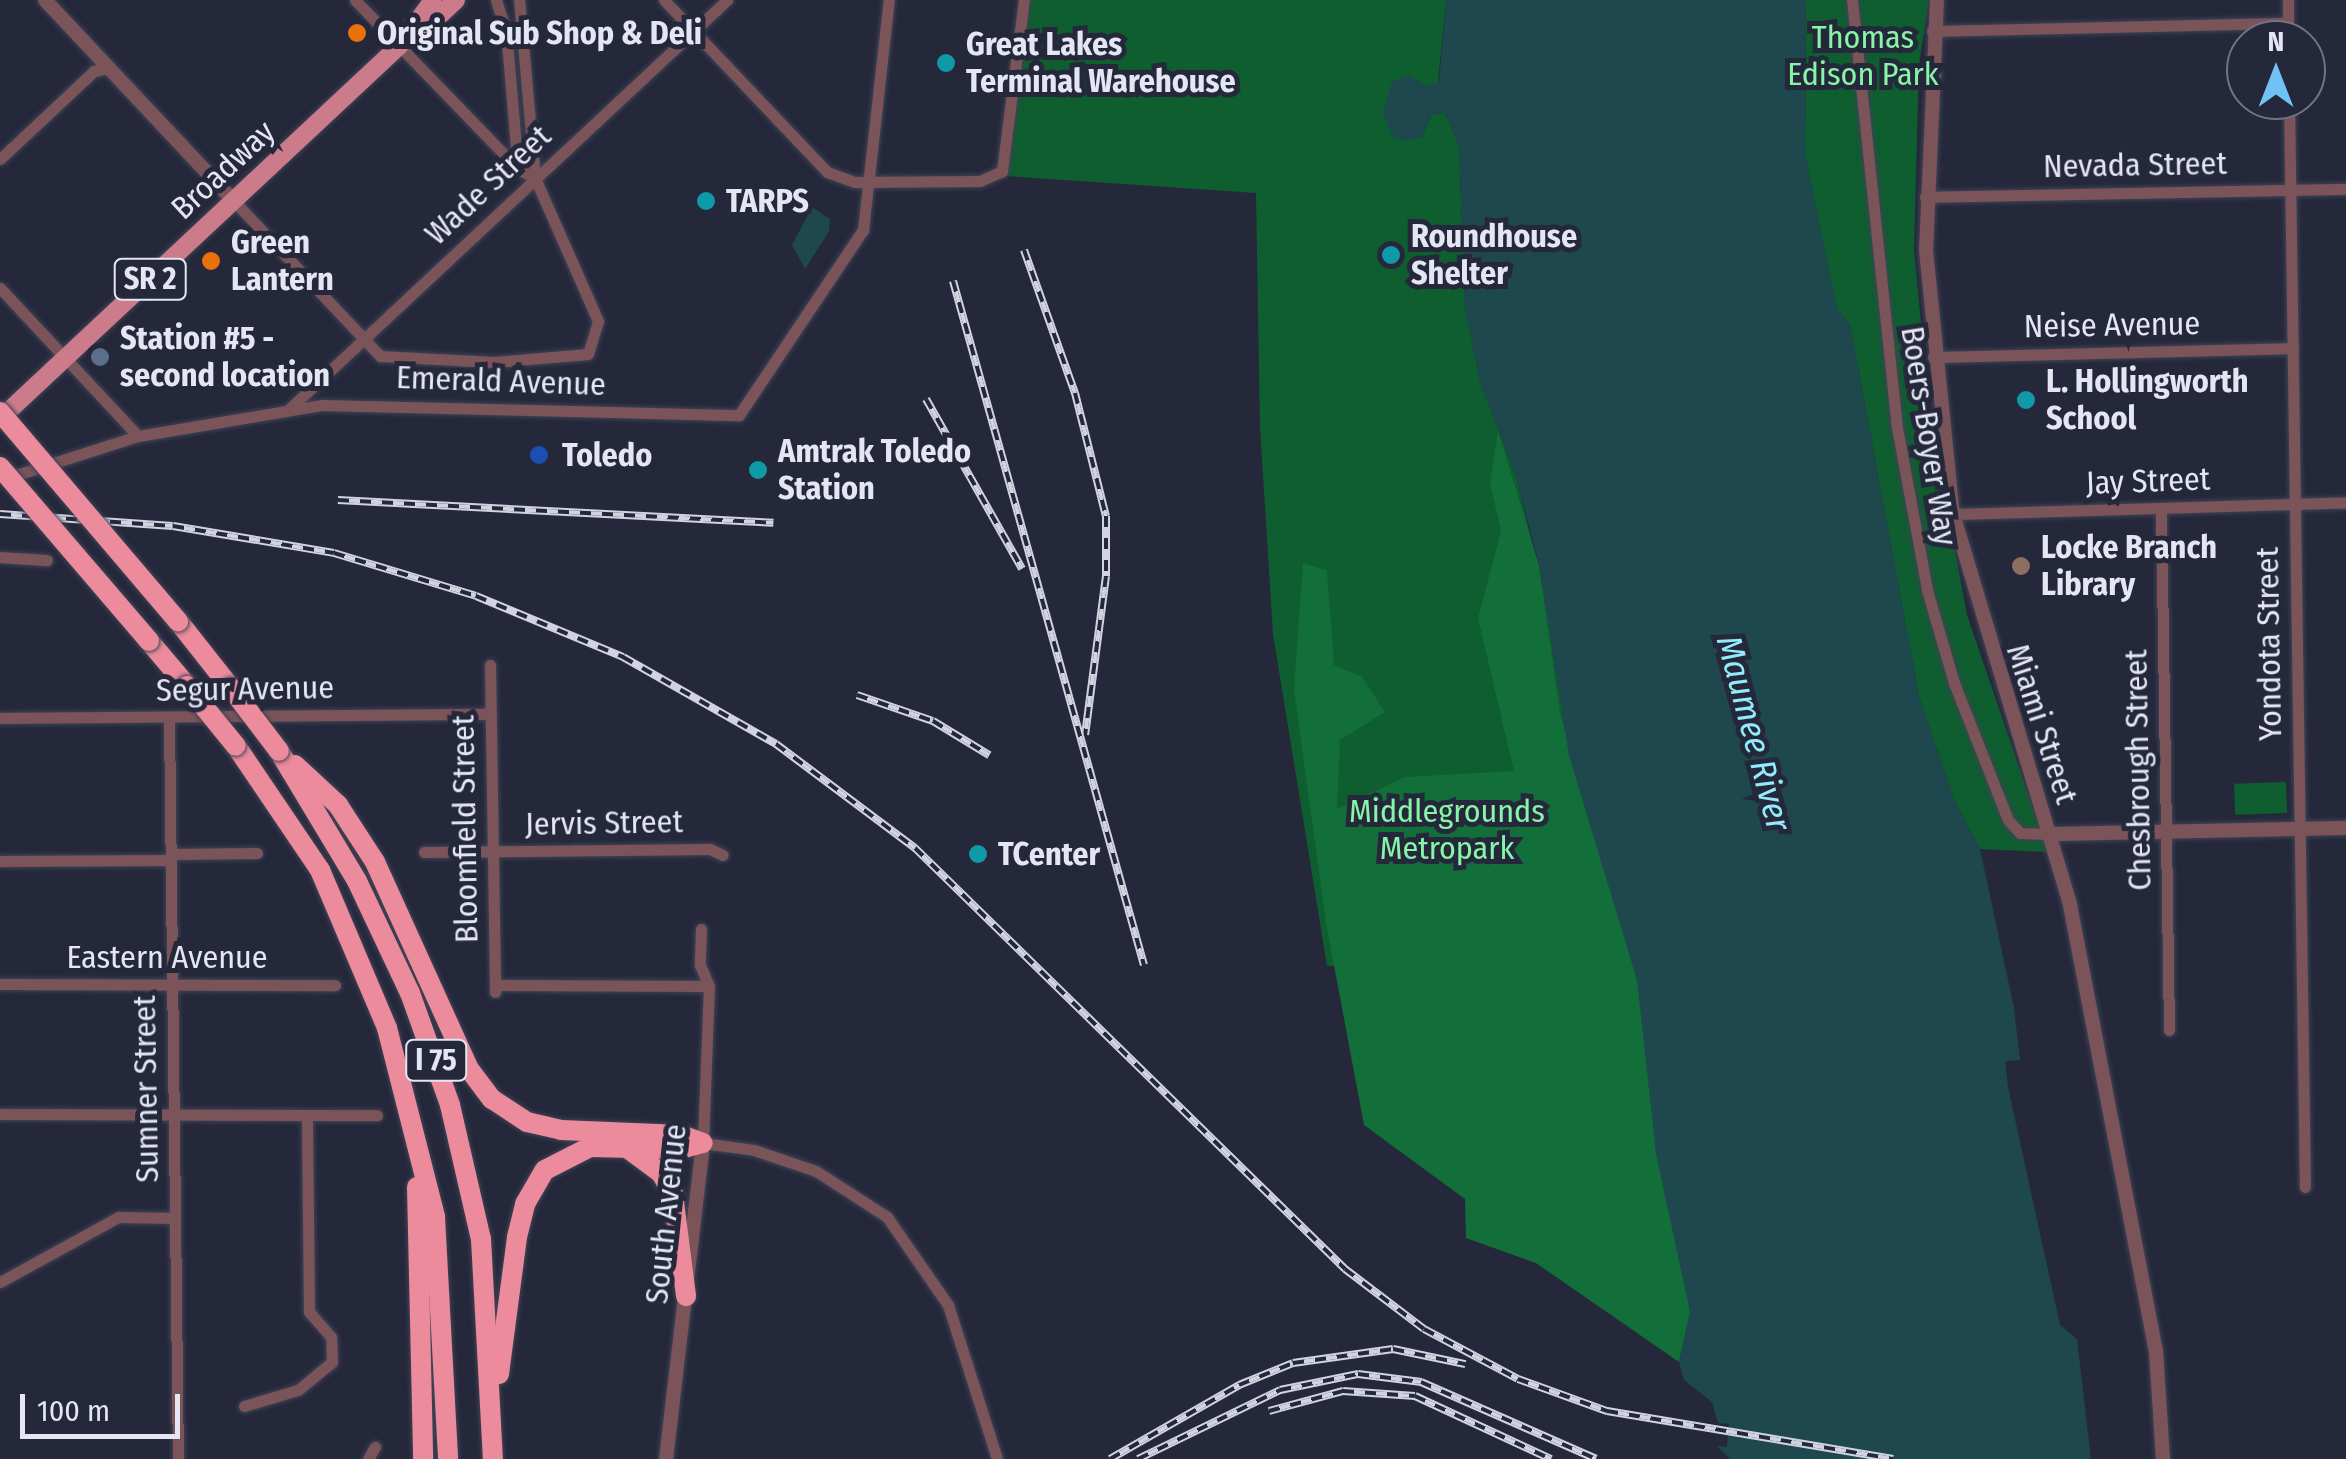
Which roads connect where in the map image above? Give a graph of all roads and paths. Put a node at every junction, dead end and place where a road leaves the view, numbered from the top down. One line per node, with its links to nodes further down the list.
1 (45, 0): 17 (street)
2 (355, 0): 16 (street)
3 (434, 0): 16 (main road, Broadway / SR 2)
4 (456, 0): 16 (main road, Broadway / SR 2)
5 (496, 0): 20 (street)
6 (519, 0): 21 (street)
7 (664, 0): 14 (street)
8 (727, 0): 14 (street, Wade Street)
9 (888, 0): 22 (street)
10 (1024, 0): 22 (street)
11 (1852, 0): 55 (street, Boers-Boyer Way)
12 (1937, 0): 15 (street, Miami Street)
13 (2226, 24): 15 (street)
14 (694, 31): 21 (street, Wade Street); 22 (street)
15 (1932, 31): 25 (street, Miami Street)
16 (399, 46): 20 (street); 26 (main road, Broadway / SR 2)
17 (108, 68): 19 (street); 26 (street)
18 (2289, 120): 24 (street, Yondota Street)
19 (0, 160)
20 (518, 168): 21 (street)
21 (535, 178): 28 (street, Wade Street); 28 (street)
22 (872, 182): 33 (street, Emerald Avenue)
23 (2346, 189): 24 (street, Nevada Street)
24 (2290, 190): 25 (street, Nevada Street); 29 (street, Yondota Street)
25 (1926, 196): 31 (street, Miami Street)
26 (234, 201): 28 (street); 30 (main road, Broadway / SR 2)
27 (0, 288): 30 (street)
28 (362, 340): 33 (street, Wade Street)
29 (2293, 348): 31 (street, Neise Avenue); 41 (street, Yondota Street)
30 (66, 357): 34 (main road, Broadway / SR 2); 35 (street)
31 (1933, 357): 43 (street, Miami Street)
32 (0, 396): 38 (highway, bridge)
33 (288, 411): 35 (street, Emerald Avenue)
34 (0, 416): 38 (highway, I 75, bridge)
35 (138, 436): 37 (street, Emerald Avenue)
36 (0, 467): 46 (highway, I 75, bridge)
37 (0, 479)
38 (64, 483): 51 (highway, I 75, bridge)
39 (0, 488): 46 (highway)
40 (2346, 502): 41 (street, Jay Street)
41 (2295, 504): 42 (street, Jay Street); 53 (street, Yondota Street)
42 (2161, 509): 43 (street, Jay Street); 54 (street, Chesbrough Street)
43 (1952, 514): 55 (street, Miami Street)
44 (0, 557): 45 (street)
45 (47, 560)
46 (148, 640): 67 (highway, I 75 / I 75, bridge)
47 (490, 665): 48 (street, Bloomfield Street)
48 (491, 714): 50 (street, Segur Avenue); 57 (street, Bloomfield Street)
49 (0, 718): 50 (street, Segur Avenue)
50 (169, 718): 60 (street, Sumner Street)
51 (279, 751): 73 (highway); 79 (highway, I 75)
52 (2346, 828): 53 (street)
53 (2300, 829): 54 (street); 75 (street, Yondota Street)
54 (2166, 832): 55 (street); 68 (street, Chesbrough Street)
55 (2050, 834): 89 (street, Miami Street)
56 (424, 852): 57 (street, Jervis Street)
57 (493, 852): 59 (street, Jervis Street); 63 (street, Bloomfield Street)
58 (257, 853): 60 (street)
59 (723, 855)
60 (171, 857): 61 (street); 65 (street, Sumner Street)
61 (0, 861)
62 (701, 929): 63 (street, South Avenue)
63 (708, 980): 73 (street, South Avenue)
64 (0, 984): 65 (street, Eastern Avenue)
65 (172, 984): 66 (street, Eastern Avenue); 70 (street, Sumner Street)
66 (335, 985)
67 (387, 1028): 84 (highway); 85 (highway, I 75 / I 75)
68 (2169, 1030)
69 (0, 1114): 70 (street)
70 (174, 1114): 71 (street); 76 (street, Sumner Street)
71 (306, 1115): 72 (street); 80 (street)
72 (377, 1115)
73 (703, 1143): 74 (highway); 78 (street, South Avenue); 88 (street)
74 (626, 1147): 78 (highway); 79 (highway)
75 (2304, 1186)
76 (175, 1218): 77 (street); 82 (street, Sumner Street)
77 (0, 1282)
78 (686, 1296): 87 (street, South Avenue)
79 (494, 1400): 86 (highway, I 75)
80 (244, 1406)
81 (375, 1447): 83 (street)
82 (178, 1459)
83 (368, 1459)
84 (423, 1459)
85 (448, 1459)
86 (493, 1459)
87 (666, 1459)
88 (997, 1459)
89 (2163, 1459)

